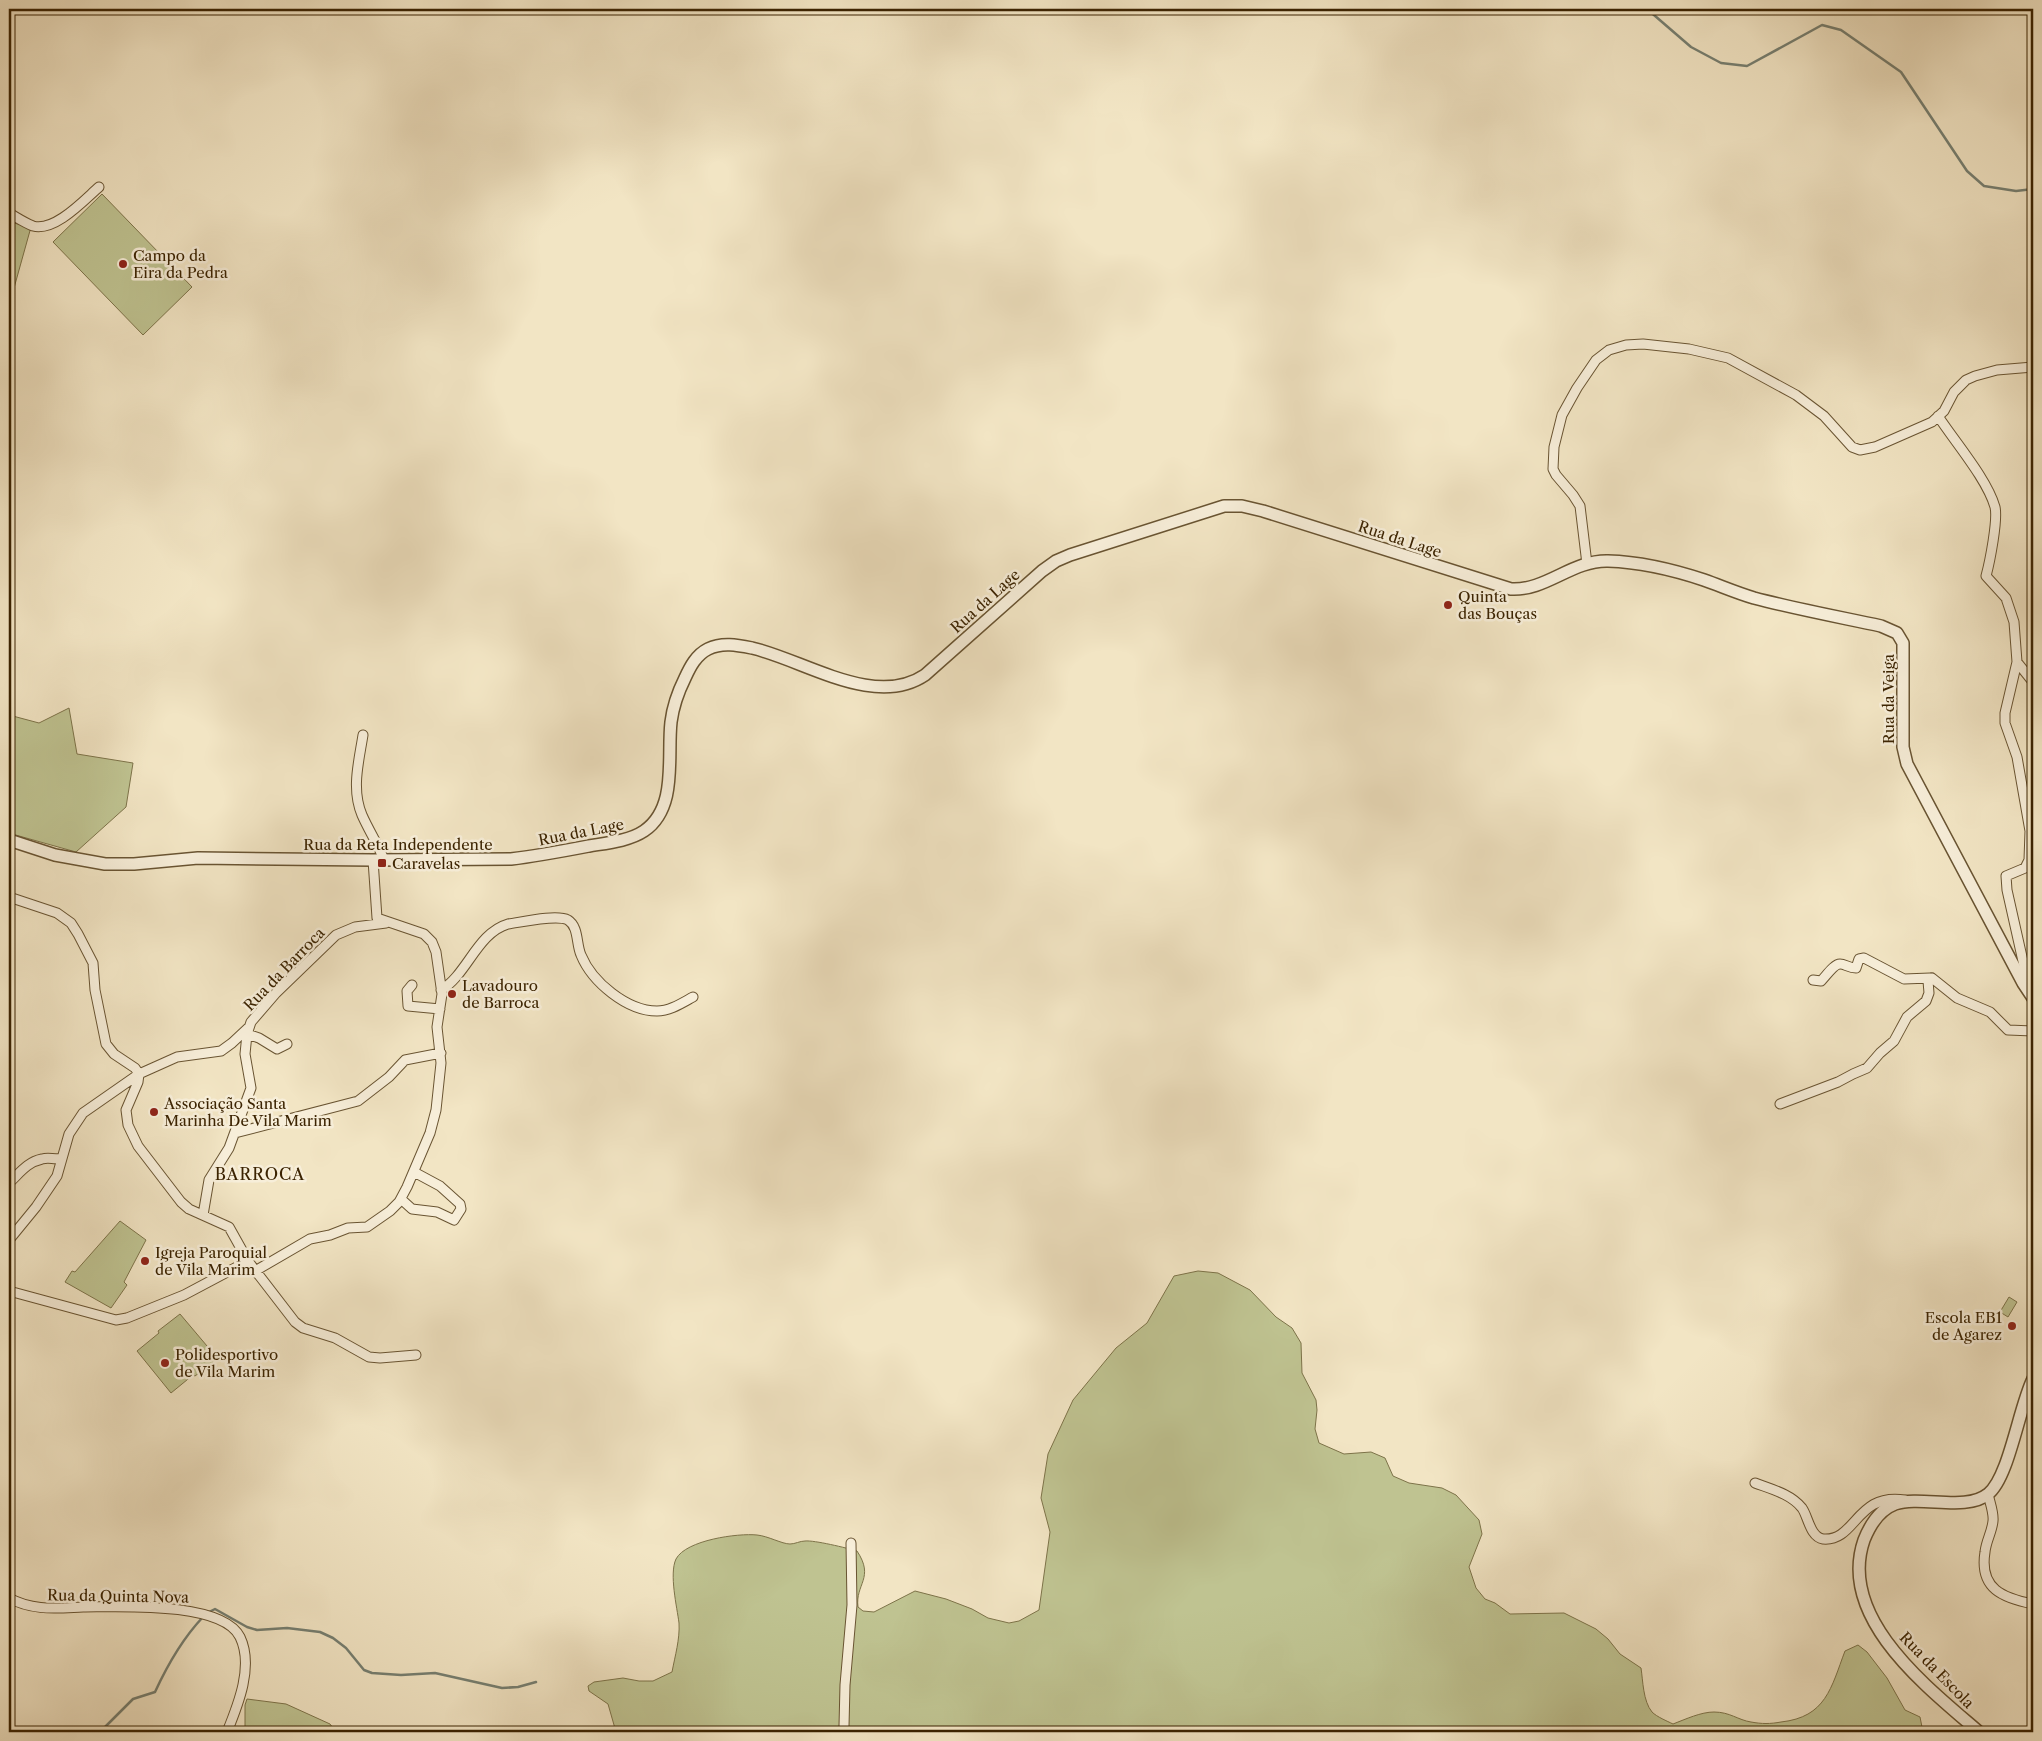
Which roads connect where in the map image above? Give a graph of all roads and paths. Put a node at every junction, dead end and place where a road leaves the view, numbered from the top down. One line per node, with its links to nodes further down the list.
1 (99, 187): 2 (street)
2 (9, 213)
3 (2033, 367): 4 (street)
4 (1938, 416): 5 (street); 6 (street)
5 (1587, 564): 10 (street, Rua da Lage); 19 (street, Rua da Veiga)
6 (2017, 662): 7 (street); 19 (street)
7 (2033, 682)
8 (363, 735): 11 (street)
9 (9, 840): 11 (street, Rua da Reta Independente)
10 (532, 857): 11 (street, Rua da Reta Independente)
11 (378, 860): 13 (street)
12 (9, 897): 25 (street)
13 (388, 923): 17 (street); 21 (street, Rua da Barroca)
14 (1930, 978): 15 (street); 22 (street); 26 (street)
15 (1813, 980)
16 (412, 985): 20 (street)
17 (441, 990): 18 (street); 20 (street)
18 (693, 997)
19 (2032, 997)
20 (440, 1009): 24 (street)
21 (247, 1031): 23 (street); 25 (street); 27 (street, Rua da Barroca)
22 (2033, 1031)
23 (287, 1044)
24 (441, 1053): 27 (street); 29 (street)
25 (139, 1074): 28 (street); 32 (street)
26 (1780, 1104)
27 (235, 1133): 32 (street, Rua da Barroca)
28 (62, 1158): 30 (street); 33 (street)
29 (414, 1172): 31 (street); 31 (street)
30 (9, 1183)
31 (401, 1199): 35 (street)
32 (203, 1215): 34 (street)
33 (9, 1240)
34 (248, 1261): 35 (street); 36 (street)
35 (255, 1271): 37 (street)
36 (9, 1291)
37 (416, 1355)
38 (2033, 1379): 40 (street)
39 (1755, 1483): 41 (street)
40 (1988, 1494): 41 (street, Rua da Escola); 44 (street)
41 (1915, 1502): 47 (street, Rua da Escola)
42 (851, 1542): 46 (street)
43 (9, 1598): 45 (street, Rua da Quinta Nova)
44 (2033, 1604)
45 (227, 1732)
46 (846, 1732)
47 (1979, 1732)

